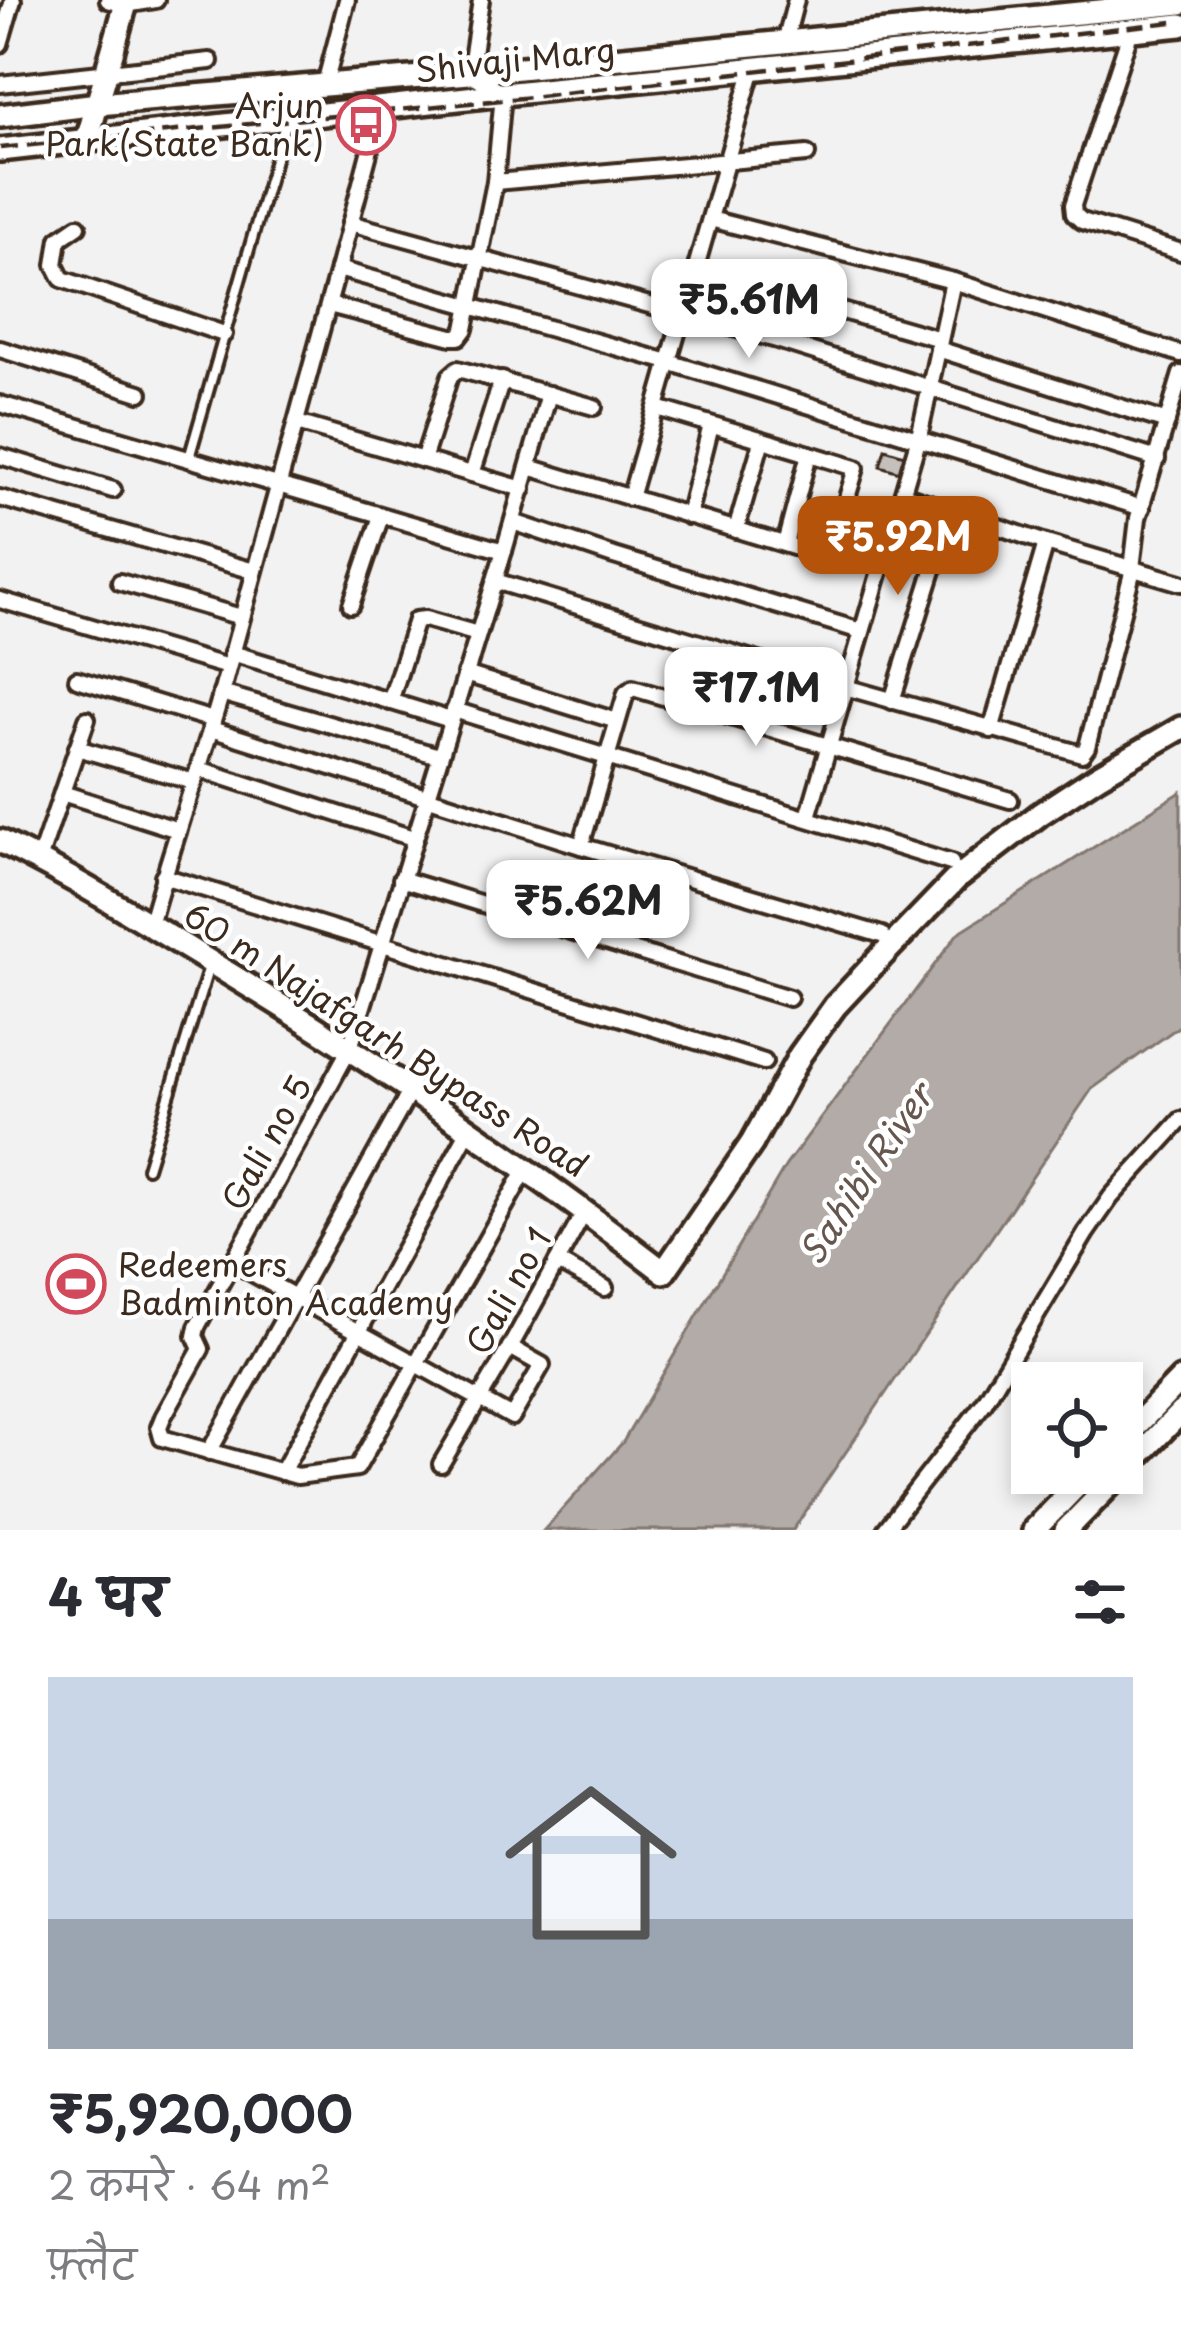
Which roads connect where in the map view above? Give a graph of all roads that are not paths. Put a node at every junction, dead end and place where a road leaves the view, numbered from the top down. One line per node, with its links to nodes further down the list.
1 (13, 0): 11 (street)
2 (156, 0): 6 (street)
3 (346, 0): 18 (street)
4 (482, 0): 16 (street)
5 (796, 0): 12 (street)
6 (120, 2): 15 (main road)
7 (1181, 3): 8 (main road, Shivaji Marg)
8 (1114, 5): 12 (main road, Shivaji Marg)
9 (1181, 25): 10 (main road, Shivaji Marg)
10 (1131, 30): 14 (main road, Shivaji Marg); 32 (street)
11 (2, 35)
12 (785, 42): 16 (main road, Shivaji Marg)
13 (210, 61): 15 (street)
14 (753, 68): 19 (main road, Shivaji Marg); 27 (street)
15 (108, 72): 17 (street); 20 (main road)
16 (470, 73): 18 (main road, Shivaji Marg); 19 (street)
17 (0, 84)
18 (325, 84): 20 (main road, Shivaji Marg)
19 (503, 94): 21 (main road, Shivaji Marg); 28 (street)
20 (98, 104): 22 (main road, Shivaji Marg); 24 (main road)
21 (381, 108): 23 (main road, Shivaji Marg); 30 (street)
22 (0, 116)
23 (286, 118): 24 (main road, Shivaji Marg); 41 (lane)
24 (87, 140): 25 (main road, Shivaji Marg)
25 (1, 154)
26 (807, 154): 27 (street)
27 (726, 162): 28 (street); 29 (street)
28 (495, 182): 33 (street)
29 (710, 219): 35 (street); 36 (street)
30 (350, 224): 33 (street); 34 (street)
31 (78, 226): 41 (street)
32 (1181, 252)
33 (481, 259): 38 (street); 39 (street)
34 (338, 269): 37 (street); 38 (street)
35 (696, 269): 39 (street); 42 (street)
36 (953, 281): 42 (street); 44 (street)
37 (329, 305): 40 (street); 56 (street)
38 (469, 308): 40 (street); 45 (street)
39 (685, 314): 45 (street); 49 (street)
40 (464, 332): 46 (street)
41 (224, 334): 63 (lane)
42 (939, 344): 49 (street); 55 (street)
43 (0, 350): 50 (street)
44 (1181, 354)
45 (669, 363): 54 (street); 58 (street)
46 (452, 374): 48 (street); 64 (street)
47 (1181, 374): 55 (street)
48 (502, 380): 51 (street); 66 (street)
49 (929, 389): 58 (street); 62 (street)
50 (140, 394)
51 (549, 394): 53 (street); 65 (street, Gali no 5)
52 (0, 404): 63 (street)
53 (593, 407)
54 (657, 408): 57 (street); 72 (street)
55 (1167, 422): 62 (street)
56 (297, 423): 64 (street); 67 (street)
57 (711, 424): 59 (street); 76 (street)
58 (919, 437): 70 (street); 73 (street)
59 (762, 440): 60 (street); 78 (street)
60 (809, 454): 80 (street); 80 (street)
61 (0, 456): 69 (street)
62 (1157, 459): 73 (street)
63 (189, 460): 67 (street)
64 (424, 460): 66 (street)
65 (529, 467): 68 (street, Gali no 5); 72 (street)
66 (472, 474): 68 (street)
67 (279, 487): 75 (street); 83 (street)
68 (523, 489): 77 (street, Gali no 5)
69 (113, 490)
70 (903, 494): 74 (street); 90 (street)
71 (0, 498): 83 (street)
72 (630, 498): 76 (street)
73 (1142, 508): 82 (street)
74 (952, 510): 79 (street); 97 (street)
75 (381, 516): 81 (street); 88 (street)
76 (688, 516): 78 (street)
77 (513, 522): 81 (street, Gali no 5); 90 (street)
78 (736, 530): 80 (street)
79 (1046, 542): 82 (street); 104 (street)
80 (785, 544)
81 (504, 551): 84 (street, Gali no 5)
82 (1133, 568): 86 (street); 104 (street)
83 (254, 571): 89 (street)
84 (495, 581): 91 (street, Gali no 5); 95 (street)
85 (120, 582): 89 (street)
86 (1181, 583)
87 (0, 600): 92 (street)
88 (351, 605)
89 (241, 617): 92 (street)
90 (861, 631): 95 (street)
91 (478, 634): 93 (street, Gali no 5); 98 (street)
92 (230, 660): 96 (street); 98 (street)
93 (465, 674): 99 (street, Gali no 5); 101 (street)
94 (77, 680): 102 (street)
95 (845, 687): 97 (street); 105 (street)
96 (221, 693): 102 (street); 107 (street)
97 (892, 701): 104 (street)
98 (390, 702): 99 (street)
99 (452, 715): 107 (street, Gali no 5); 108 (street)
100 (87, 718): 106 (street)
101 (617, 721): 105 (street); 108 (street)
102 (212, 724): 109 (street); 111 (street)
103 (1181, 728): 134 (main road, 60 m Najafgarh Bypass Road)
104 (992, 730)
105 (829, 744): 112 (street); 113 (street)
106 (77, 748): 109 (street); 110 (street)
107 (439, 756): 111 (street, Gali no 5)
108 (608, 756): 113 (street); 117 (street)
109 (197, 776): 114 (street); 115 (street)
110 (62, 794): 114 (street); 118 (street)
111 (426, 796): 115 (street, Gali no 5); 117 (street)
112 (1010, 800)
113 (808, 817): 119 (street)
114 (178, 830): 120 (street)
115 (413, 838): 121 (street, Gali no 5)
116 (0, 841): 118 (main road, 60 m Najafgarh Bypass Road)
117 (581, 845): 123 (street)
118 (39, 860): 122 (main road, 60 m Najafgarh Bypass Road)
119 (951, 863)
120 (163, 876): 122 (street); 124 (street)
121 (401, 879): 124 (street, Gali no 5); 126 (street)
122 (150, 925): 125 (main road, 60 m Najafgarh Bypass Road)
123 (881, 935)
124 (381, 943): 127 (street, Gali no 5); 128 (street)
125 (211, 962): 127 (main road, 60 m Najafgarh Bypass Road); 132 (lane)
126 (789, 998)
127 (350, 1048): 129 (main road, 60 m Najafgarh Bypass Road); 135 (street, Gali no 5)
128 (764, 1062)
129 (411, 1090): 131 (main road, 60 m Najafgarh Bypass Road); 138 (street)
130 (1181, 1120): 150 (street)
131 (469, 1130): 133 (main road, 60 m Najafgarh Bypass Road); 139 (street)
132 (148, 1168)
133 (525, 1171): 134 (main road, 60 m Najafgarh Bypass Road); 141 (street)
134 (585, 1211): 136 (street, Gali no 1)
135 (232, 1262): 138 (street); 146 (street, Gali no 5)
136 (556, 1262): 137 (street, Gali no 1); 140 (street, Gali no 1)
137 (605, 1288)
138 (294, 1297): 139 (street); 146 (street)
139 (359, 1333): 141 (street); 148 (street)
140 (510, 1347): 143 (street, Gali no 1); 143 (street)
141 (415, 1364): 143 (street); 148 (street)
142 (1181, 1379): 145 (main road)
143 (480, 1398): 147 (street, Gali no 1)
144 (1181, 1412): 152 (main road)
145 (1143, 1418)
146 (209, 1452): 148 (street)
147 (441, 1464)
148 (282, 1472)
149 (1069, 1494): 151 (main road)
150 (885, 1530)
151 (1034, 1530)
152 (1066, 1530)

